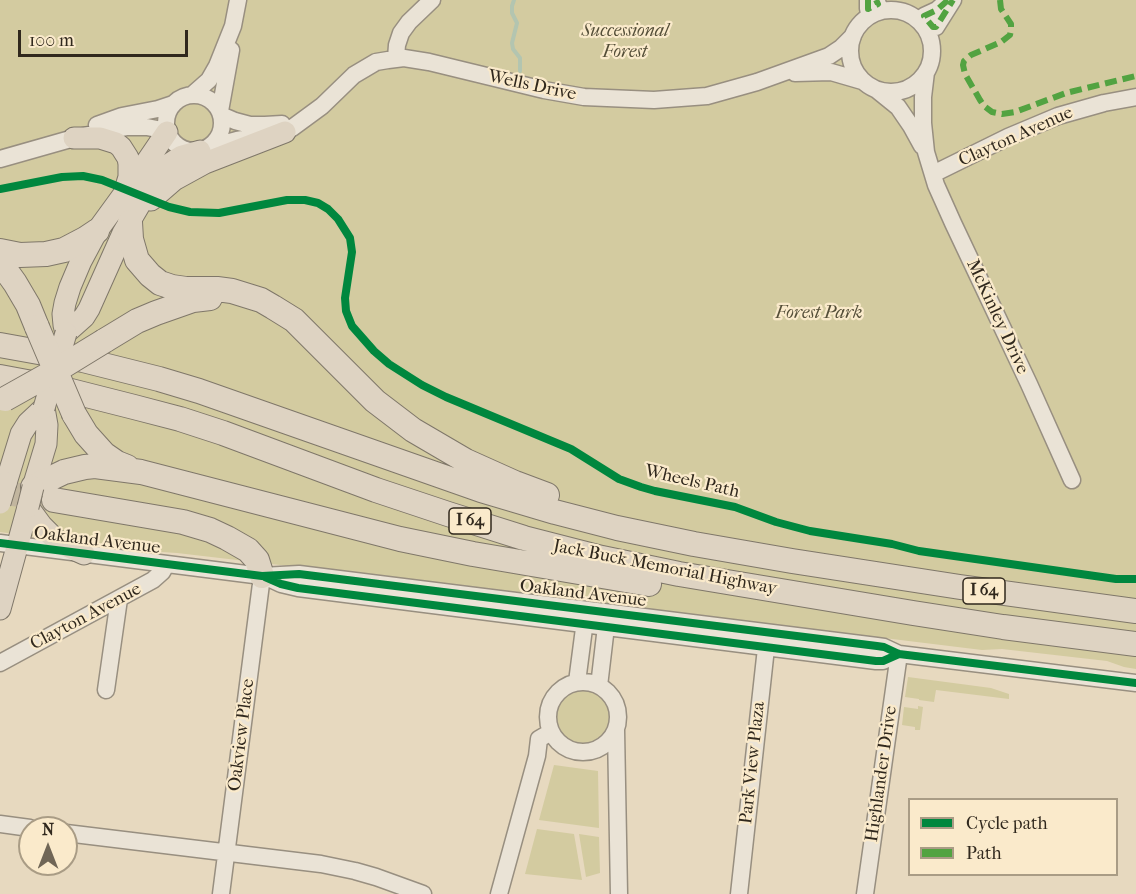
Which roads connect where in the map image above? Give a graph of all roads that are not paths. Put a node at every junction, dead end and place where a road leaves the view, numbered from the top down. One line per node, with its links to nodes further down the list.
1 (238, 0): 9 (street)
2 (432, 0): 11 (street)
3 (862, 0): 10 (street)
4 (868, 0): 5 (street)
5 (876, 0)
6 (939, 0): 8 (street)
7 (958, 0): 12 (street)
8 (894, 7): 10 (street); 12 (street)
9 (233, 26): 15 (street); 18 (street)
10 (856, 30): 13 (street, Wells Drive); 14 (street)
11 (396, 58): 13 (street, Wells Drive); 19 (street, Wells Drive)
12 (928, 67): 14 (street); 24 (street, McKinley Drive)
13 (780, 74): 14 (street, Wells Drive)
14 (869, 85): 24 (street, McKinley Drive)
15 (192, 95): 17 (street); 18 (street)
16 (1136, 97): 26 (street, Clayton Avenue)
17 (173, 104): 20 (street); 22 (street)
18 (221, 113): 19 (street, Wells Drive); 23 (street)
19 (303, 119): 21 (street, Wells Drive)
20 (167, 131): 22 (street); 23 (street); 27 (main road)
21 (285, 132): 23 (street, Wells Drive); 28 (main road)
22 (74, 138): 25 (street); 27 (main road)
23 (205, 149): 28 (main road)
24 (926, 152): 26 (street, McKinley Drive)
25 (0, 159)
26 (933, 174): 39 (street, McKinley Drive)
27 (123, 196): 29 (main road)
28 (130, 222): 32 (highway); 33 (main road)
29 (97, 231): 30 (highway); 33 (main road)
30 (0, 251)
31 (0, 262): 35 (highway, bridge)
32 (249, 296): 35 (highway, bridge); 43 (highway)
33 (66, 333): 35 (main road, bridge)
34 (0, 345): 43 (highway, Jack Buck Memorial Highway / I 64)
35 (55, 371): 36 (highway, bridge); 37 (main road, bridge); 38 (highway, bridge)
36 (2, 393): 48 (highway, Jack Buck Memorial Highway / I 64)
37 (44, 408): 40 (main road); 41 (main road)
38 (141, 472): 41 (highway); 48 (highway)
39 (1072, 480)
40 (2, 490)
41 (30, 497): 44 (main road); 45 (main road)
42 (54, 500): 47 (highway)
43 (617, 528): 51 (highway, Jack Buck Memorial Highway / I 64)
44 (9, 544): 45 (street, Oakland Avenue); 50 (main road)
45 (84, 554): 46 (street, Oakland Avenue)
46 (166, 565): 47 (street, Oakland Avenue); 49 (street, Clayton Avenue)
47 (262, 576): 52 (street, Oakland Avenue); 67 (street, Oakview Place)
48 (816, 597): 55 (highway, Jack Buck Memorial Highway / I 64)
49 (119, 599): 57 (street, Clayton Avenue); 61 (street)
50 (0, 609)
51 (1136, 611)
52 (586, 617): 53 (street, Oakland Avenue); 58 (street)
53 (607, 620): 54 (street, Oakland Avenue); 60 (street)
54 (767, 640): 56 (street, Oakland Avenue); 72 (street, Park View Plaza)
55 (1136, 644)
56 (899, 654): 59 (street, Oakland Avenue); 73 (street, Highlander Drive)
57 (0, 663)
58 (577, 682): 60 (street); 63 (street)
59 (1136, 683)
60 (599, 686): 62 (street)
61 (106, 690)
62 (616, 730): 63 (street); 71 (street)
63 (551, 732): 70 (street)
64 (0, 824): 65 (street)
65 (18, 826)
66 (78, 834): 67 (street)
67 (226, 853): 68 (street, Oakview Place); 69 (street)
68 (221, 894)
69 (423, 894)
70 (500, 894)
71 (619, 894)
72 (739, 894)
73 (865, 894)

